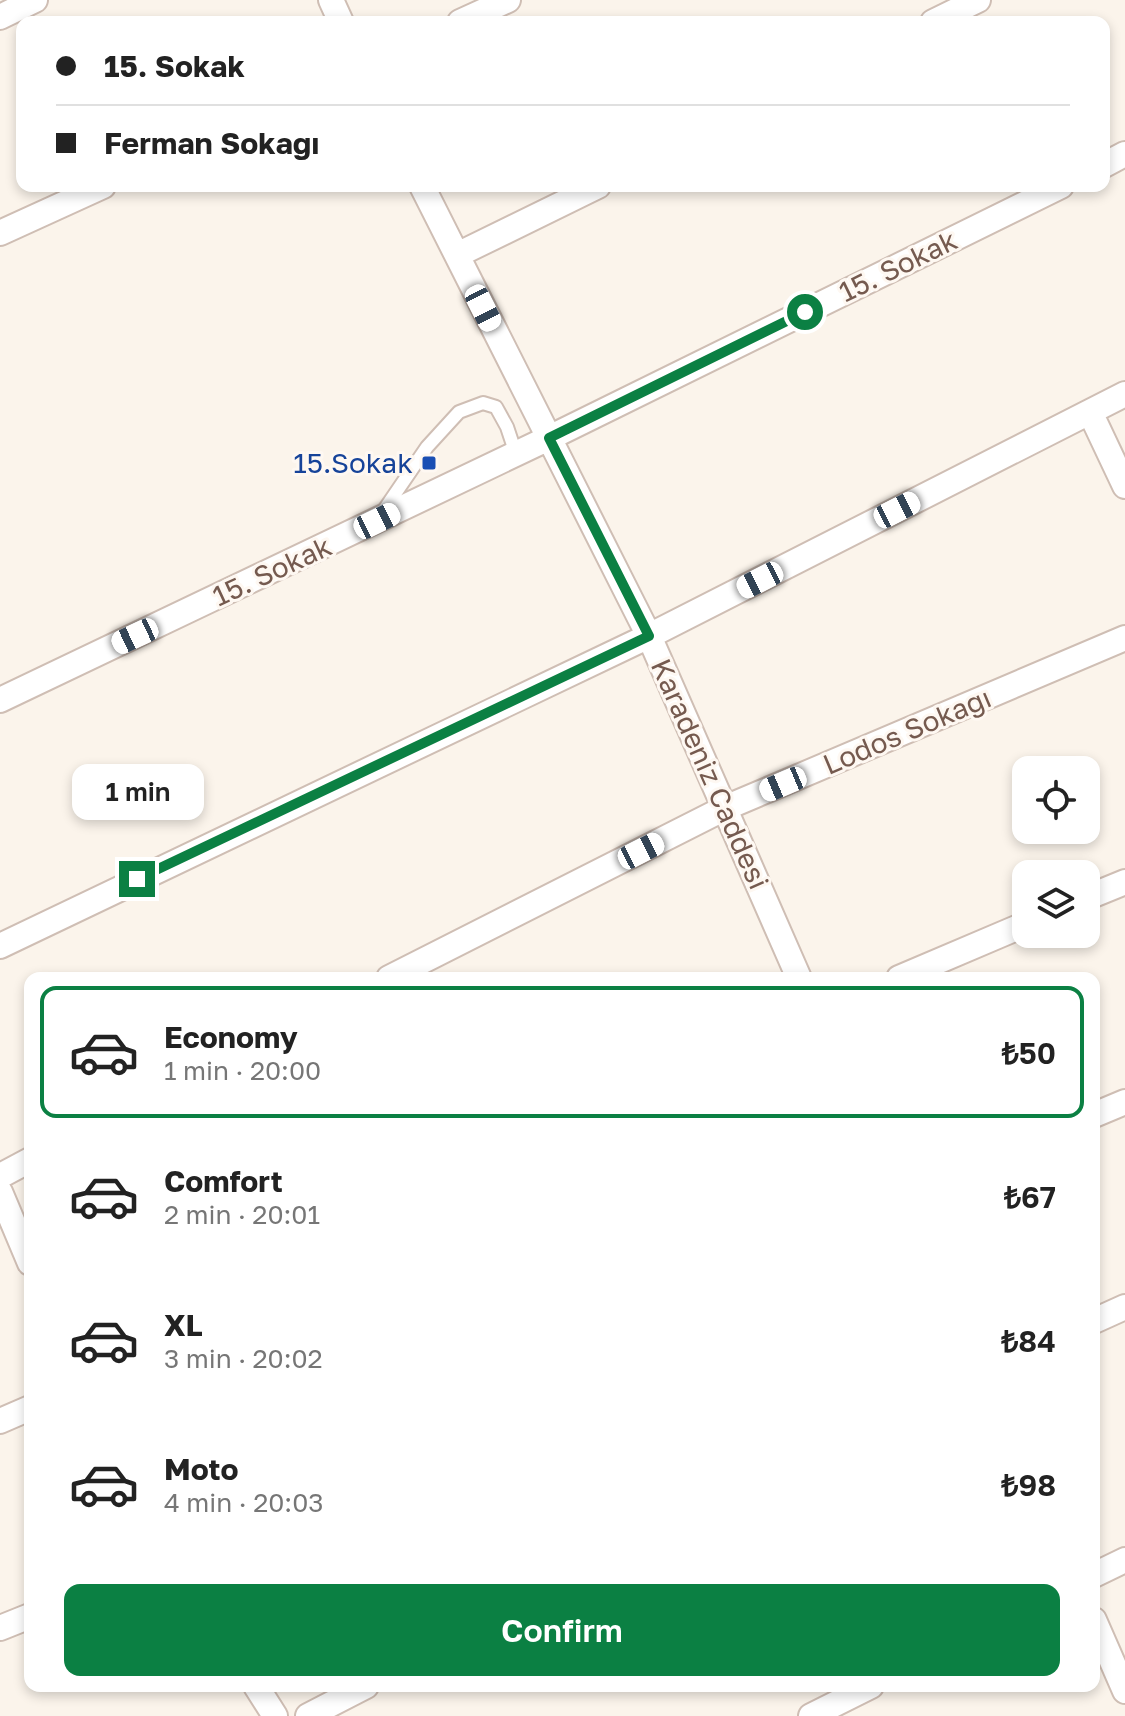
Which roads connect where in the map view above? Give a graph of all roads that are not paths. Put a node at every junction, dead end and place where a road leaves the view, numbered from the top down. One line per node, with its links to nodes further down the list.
1 (35, 0): 6 (street)
2 (508, 0): 4 (street)
3 (978, 0): 5 (street)
4 (473, 16)
5 (945, 16)
6 (0, 17)
7 (90, 192): 11 (street)
8 (425, 192): 12 (street, Karadeniz Caddesi)
9 (586, 192): 12 (street)
10 (1049, 192): 15 (street, 15. Sokak)
11 (0, 233)
12 (457, 255): 15 (street, Karadeniz Caddesi)
13 (1125, 394): 14 (street)
14 (1090, 412): 17 (street); 19 (street)
15 (549, 438): 16 (street, 15. Sokak); 19 (street, Karadeniz Caddesi)
16 (516, 454): 18 (street, 15. Sokak); 18 (lane)
17 (1125, 486)
18 (377, 521): 21 (street, 15. Sokak)
19 (649, 636): 22 (street, Karadeniz Caddesi); 26 (street)
20 (1125, 638): 22 (street, Lodos Sokağı)
21 (0, 700)
22 (725, 808): 27 (street, Lodos Sokağı); 28 (street, Karadeniz Caddesi)
23 (1125, 882): 24 (street)
24 (1100, 892)
25 (1012, 930): 29 (street)
26 (0, 946)
27 (401, 972)
28 (796, 972)
29 (913, 972)
30 (1125, 1102): 31 (street)
31 (1100, 1112)
32 (24, 1163): 33 (street)
33 (0, 1176)
34 (0, 1192): 35 (street)
35 (24, 1249)
36 (1125, 1307): 37 (street)
37 (1100, 1318)
38 (24, 1411): 39 (street)
39 (0, 1421)
40 (1125, 1560): 41 (street)
41 (1100, 1572)
42 (24, 1618): 43 (street)
43 (0, 1628)
44 (1100, 1634): 45 (street)
45 (1125, 1691)
46 (260, 1692): 49 (street)
47 (354, 1692): 50 (street)
48 (859, 1692): 51 (street)
49 (275, 1716)
50 (308, 1716)
51 (811, 1716)

